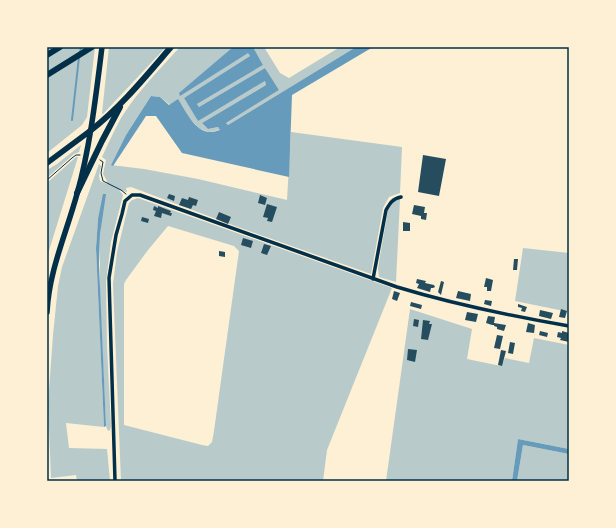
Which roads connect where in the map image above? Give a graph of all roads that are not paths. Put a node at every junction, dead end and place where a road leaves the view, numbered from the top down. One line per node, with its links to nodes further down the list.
1 (60, 47): 5 (highway)
2 (92, 47): 6 (highway)
3 (102, 47): 8 (main road)
4 (171, 47): 7 (highway)
5 (47, 55)
6 (47, 75)
7 (124, 99): 8 (highway); 10 (highway)
8 (90, 131): 9 (main road); 10 (main road)
9 (47, 163)
10 (77, 193): 13 (main road)
11 (400, 197): 12 (street)
12 (373, 279): 14 (street); 15 (street)
13 (47, 312)
14 (569, 326)
15 (115, 481)

